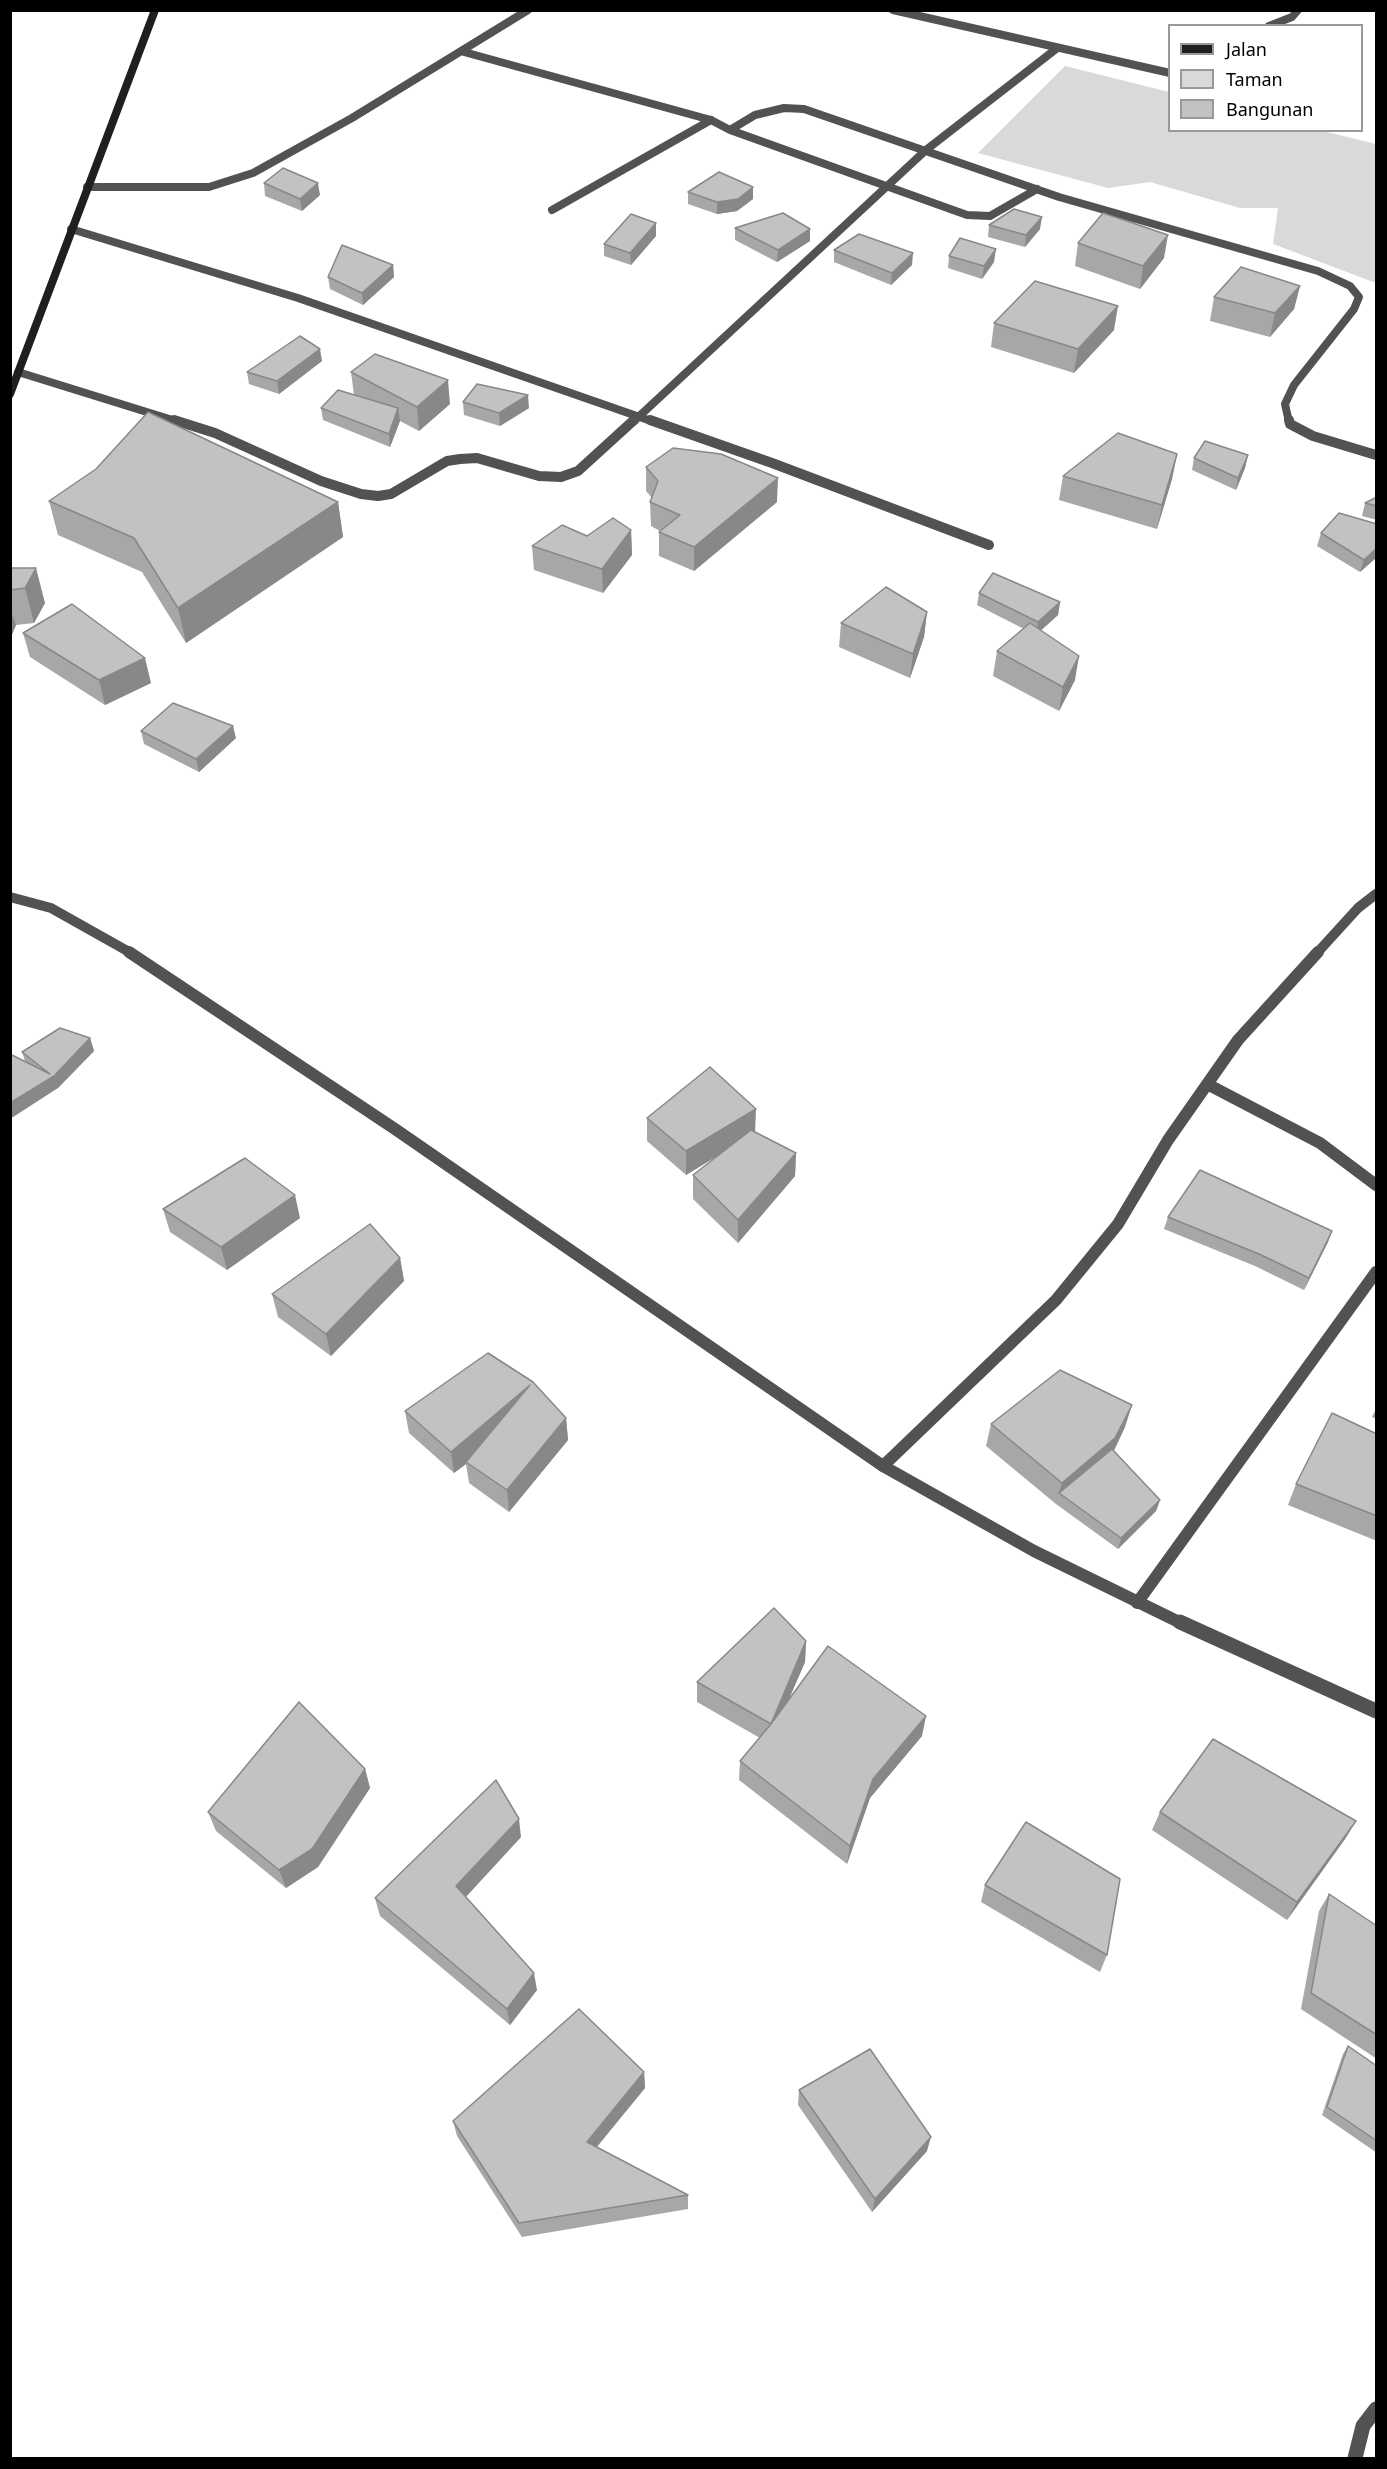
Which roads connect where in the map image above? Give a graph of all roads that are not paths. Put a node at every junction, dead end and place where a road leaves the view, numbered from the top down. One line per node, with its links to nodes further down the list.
1 (155, 10): 13 (main road)
2 (528, 10): 7 (street)
3 (893, 10): 6 (street)
4 (1298, 10): 5 (street)
5 (1274, 24)
6 (1056, 49): 8 (street); 11 (street)
7 (464, 52): 9 (street); 13 (street)
8 (1168, 73)
9 (711, 120): 10 (street); 15 (street)
10 (730, 130): 11 (street); 12 (street)
11 (926, 150): 12 (street); 14 (street)
12 (887, 186): 14 (street); 19 (street)
13 (87, 187): 16 (main road)
14 (1037, 189): 20 (street)
15 (552, 210)
16 (71, 229): 17 (main road); 19 (street)
17 (18, 372): 18 (main road); 19 (street)
18 (10, 394)
19 (639, 417): 21 (street)
20 (1377, 455)
21 (989, 545)
22 (1377, 894): 24 (street)
23 (10, 897): 27 (street)
24 (1207, 1084): 25 (street); 27 (street)
25 (1377, 1185)
26 (1377, 1272): 28 (street)
27 (883, 1466): 28 (street)
28 (1137, 1603): 29 (street)
29 (1377, 1711)
30 (1377, 2409): 31 (street)
31 (1355, 2458)

